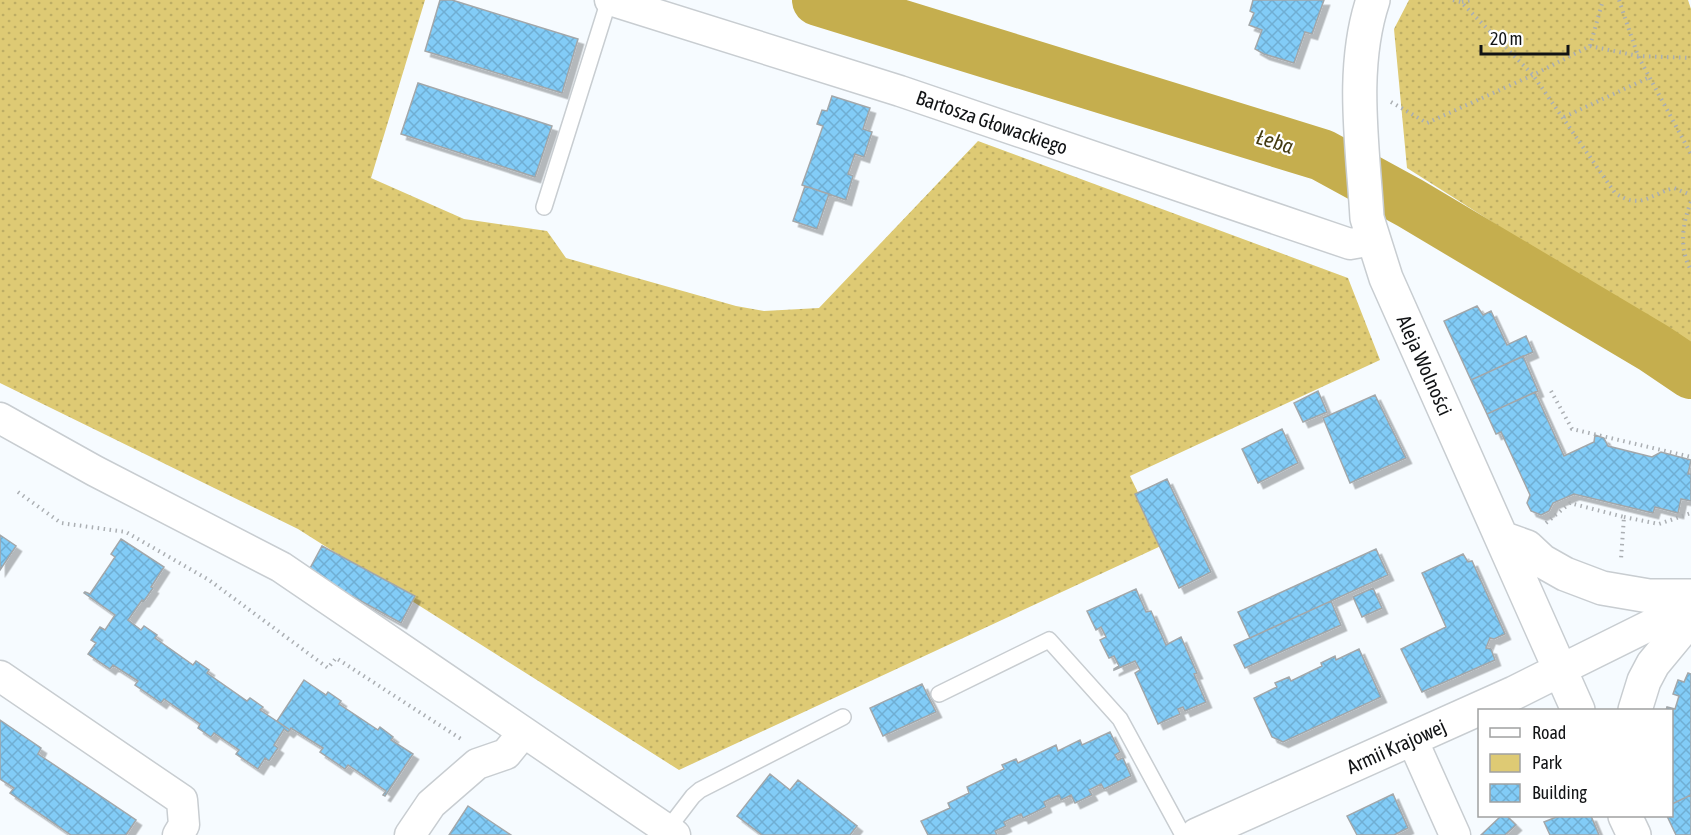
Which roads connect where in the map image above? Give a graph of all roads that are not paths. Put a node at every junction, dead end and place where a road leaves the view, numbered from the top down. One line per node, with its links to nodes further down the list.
1 (609, 0): 3 (lane); 4 (street, Bartosza Głowackiego)
2 (1373, 0): 4 (street, Aleja Wolności)
3 (544, 207)
4 (1370, 229): 6 (street, Aleja Wolności)
5 (0, 418): 16 (street)
6 (1502, 538): 7 (street); 10 (street, Aleja Wolności)
7 (1691, 596)
8 (1691, 605): 10 (street, Armii Krajowej)
9 (1691, 618): 14 (street)
10 (1560, 670): 13 (street, Aleja Wolności); 17 (street, Armii Krajowej)
11 (0, 676): 19 (street)
12 (939, 694): 21 (lane)
13 (1577, 709)
14 (1636, 709)
15 (843, 717): 18 (lane)
16 (523, 733): 18 (street); 20 (street)
17 (1412, 739): 22 (street, Armii Krajowej); 23 (street)
18 (671, 832)
19 (178, 835)
20 (410, 835)
21 (1183, 835)
22 (1197, 835)
23 (1455, 835)

